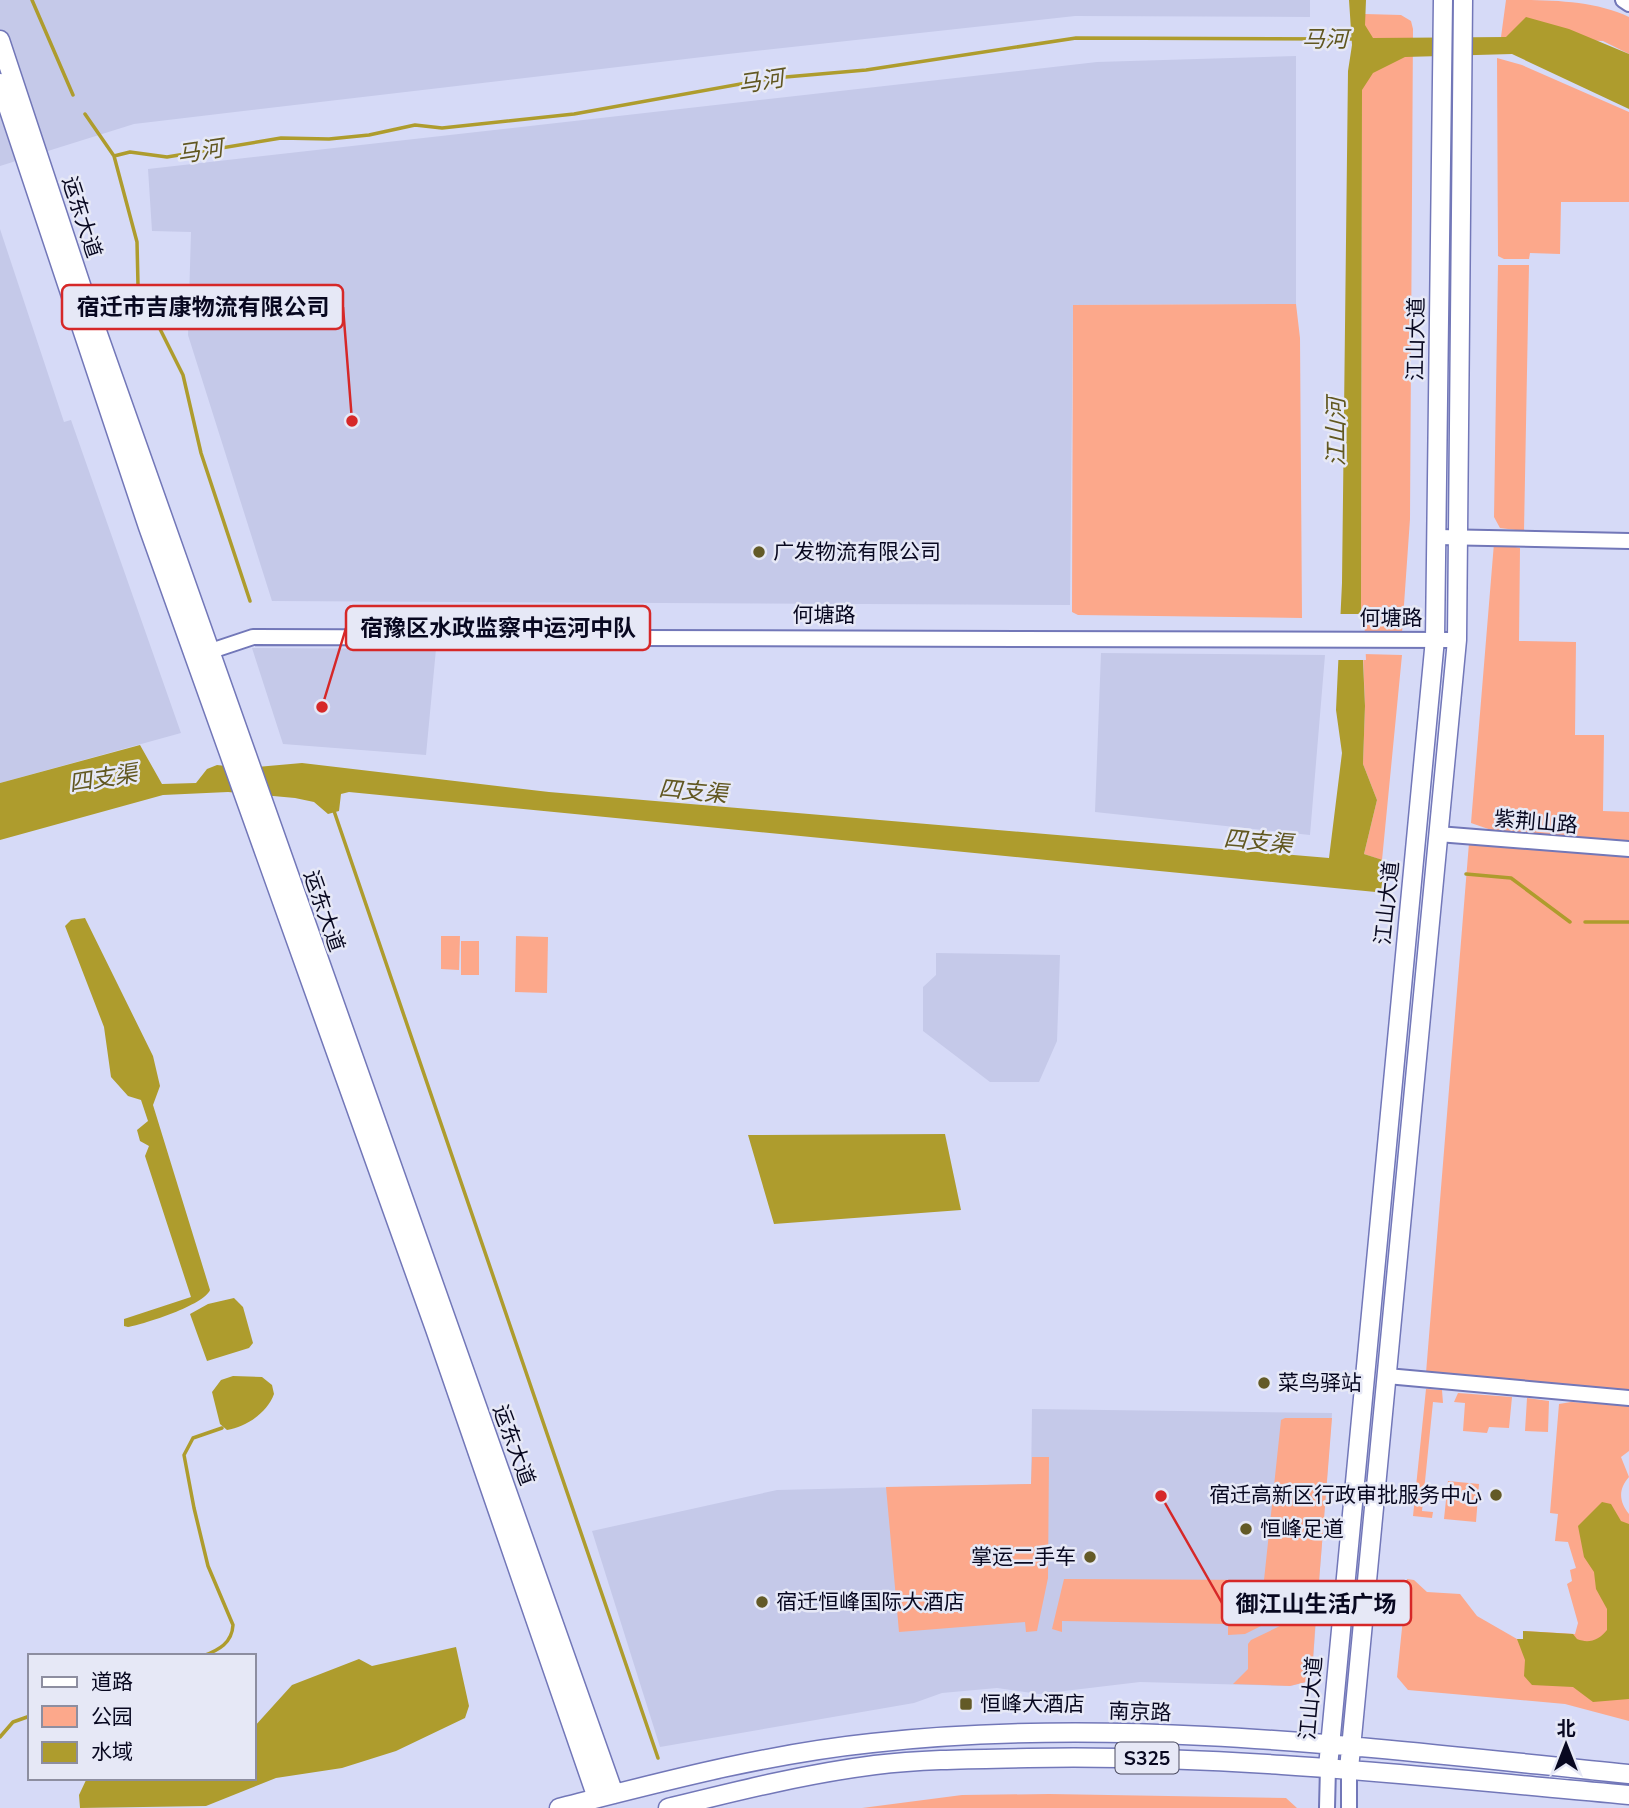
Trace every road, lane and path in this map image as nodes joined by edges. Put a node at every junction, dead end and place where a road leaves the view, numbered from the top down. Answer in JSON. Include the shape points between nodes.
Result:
{"nodes":[{"id":1,"x":1443,"y":0,"type":"edge"},
{"id":2,"x":1463,"y":0,"type":"edge"},
{"id":3,"x":1623,"y":0,"type":"edge"},
{"id":4,"x":1629,"y":4,"type":"edge"},
{"id":5,"x":0,"y":40,"type":"edge"},
{"id":6,"x":0,"y":83,"type":"edge"},
{"id":7,"x":1437,"y":537,"type":"junction"},
{"id":8,"x":1460,"y":537,"type":"junction"},
{"id":9,"x":1629,"y":541,"type":"edge"},
{"id":10,"x":1435,"y":639,"type":"junction"},
{"id":11,"x":1457,"y":640,"type":"junction"},
{"id":12,"x":202,"y":654,"type":"junction"},
{"id":13,"x":263,"y":827,"type":"junction"},
{"id":14,"x":1438,"y":834,"type":"junction"},
{"id":15,"x":1629,"y":849,"type":"edge"},
{"id":16,"x":1387,"y":1376,"type":"junction"},
{"id":17,"x":1629,"y":1398,"type":"edge"},
{"id":18,"x":1329,"y":1744,"type":"junction"},
{"id":19,"x":1351,"y":1745,"type":"junction"},
{"id":20,"x":1328,"y":1767,"type":"junction"},
{"id":21,"x":1349,"y":1769,"type":"junction"},
{"id":22,"x":1629,"y":1774,"type":"edge"},
{"id":23,"x":1629,"y":1795,"type":"edge"},
{"id":24,"x":605,"y":1796,"type":"junction"},
{"id":25,"x":565,"y":1806,"type":"edge"},
{"id":26,"x":668,"y":1808,"type":"edge"},
{"id":27,"x":1328,"y":1808,"type":"edge"},
{"id":28,"x":1349,"y":1808,"type":"edge"}],
"edges":[{"from":1,"to":7,"type":"main road","name":"江山大道"},
{"from":2,"to":8,"type":"main road"},
{"from":3,"to":4,"type":"street"},
{"from":5,"to":12,"type":"main road","name":"运东大道"},
{"from":6,"to":12,"type":"main road","name":"运东大道","via":[[90,358]]},
{"from":7,"to":8,"type":"street"},
{"from":7,"to":10,"type":"main road","name":"江山大道"},
{"from":8,"to":9,"type":"street"},
{"from":8,"to":11,"type":"main road"},
{"from":10,"to":11,"type":"street","name":"何塘路"},
{"from":10,"to":12,"type":"street","name":"何塘路","via":[[253,637]]},
{"from":10,"to":18,"type":"main road","name":"江山大道"},
{"from":11,"to":14,"type":"main road"},
{"from":12,"to":13,"type":"main road","name":"运东大道","via":[[233,763]]},
{"from":12,"to":13,"type":"main road","name":"运东大道","via":[[251,768]]},
{"from":13,"to":24,"type":"main road","name":"运东大道"},
{"from":14,"to":15,"type":"street","name":"紫荆山路"},
{"from":14,"to":16,"type":"main road"},
{"from":16,"to":17,"type":"street"},
{"from":16,"to":19,"type":"main road"},
{"from":18,"to":19,"type":"main road","name":"南京路","number":"S325"},
{"from":18,"to":20,"type":"main road","name":"江山大道"},
{"from":18,"to":24,"type":"main road","name":"南京路","number":"S325","via":[[1114,1733],[940,1736],[771,1758]]},
{"from":19,"to":21,"type":"main road"},
{"from":19,"to":22,"type":"main road","name":"南京路","number":"S325"},
{"from":20,"to":21,"type":"main road","number":"S325"},
{"from":20,"to":26,"type":"main road","number":"S325","via":[[1113,1756],[938,1760],[776,1782]]},
{"from":20,"to":27,"type":"street","name":"江山大道"},
{"from":21,"to":23,"type":"main road","number":"S325"},
{"from":21,"to":28,"type":"street"},
{"from":24,"to":25,"type":"main road","name":"南京路","number":"S325"}]}
